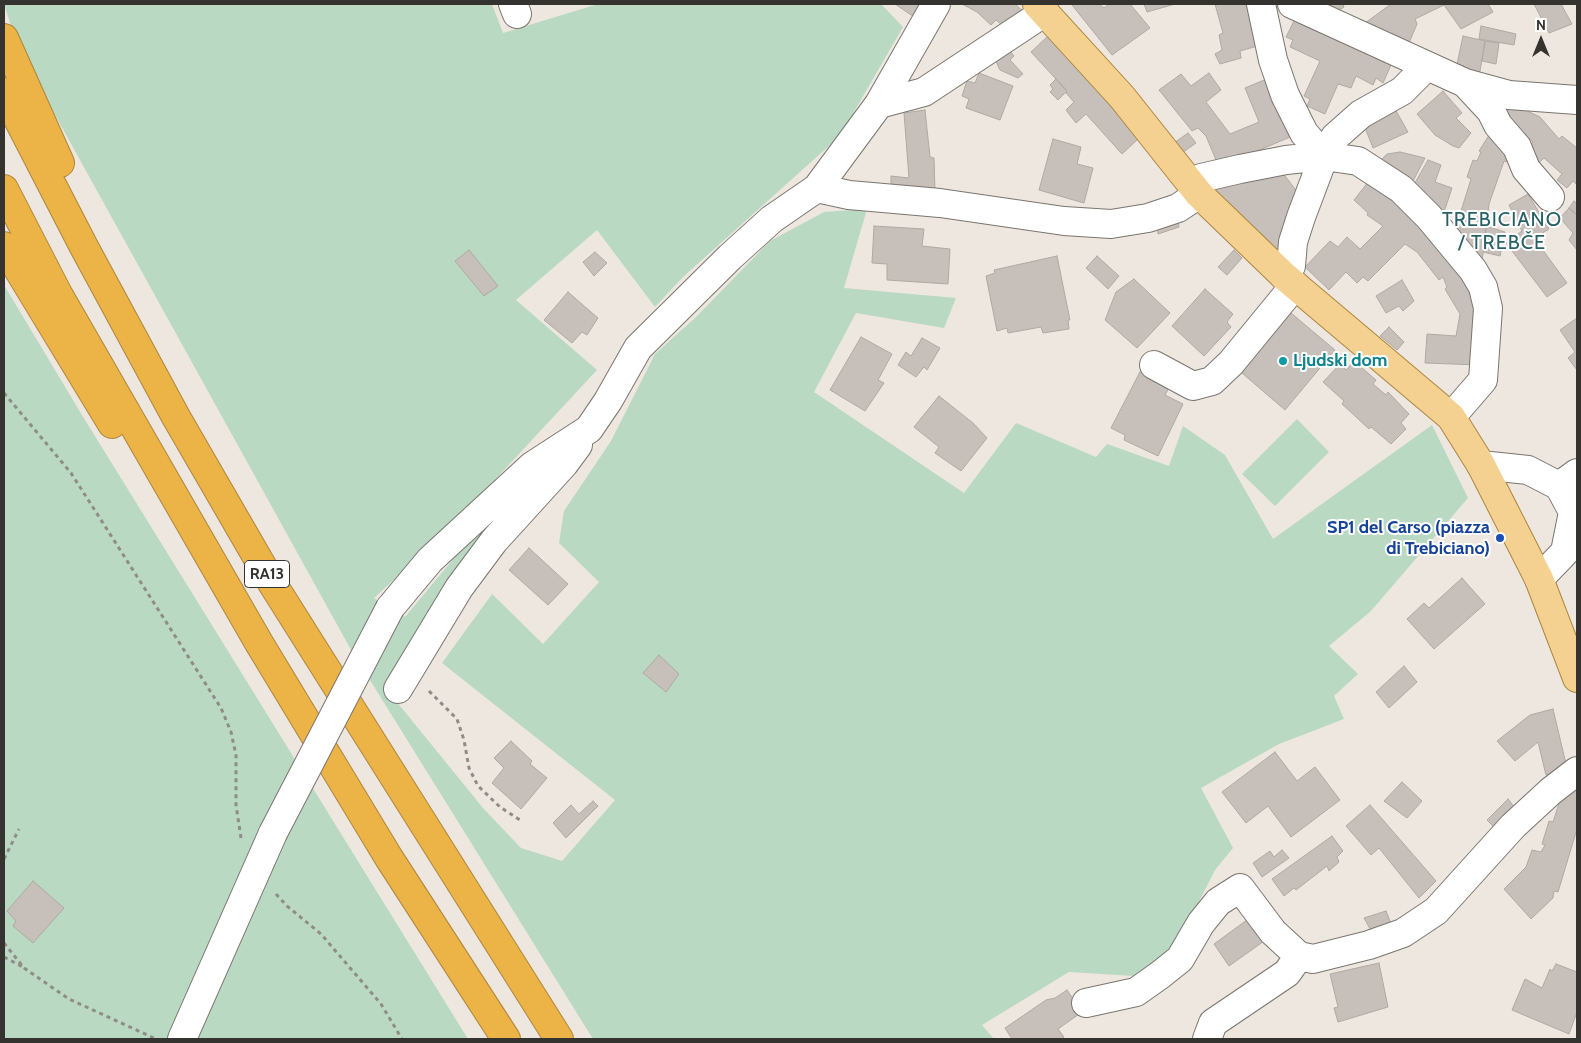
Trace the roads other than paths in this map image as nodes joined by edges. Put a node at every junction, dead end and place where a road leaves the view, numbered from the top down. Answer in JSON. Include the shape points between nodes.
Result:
{"nodes":[{"id":1,"x":936,"y":4,"type":"edge"},
{"id":2,"x":1261,"y":4,"type":"edge"},
{"id":3,"x":1292,"y":4,"type":"edge"},
{"id":4,"x":1041,"y":8,"type":"edge"},
{"id":5,"x":4,"y":38,"type":"edge"},
{"id":6,"x":1427,"y":66,"type":"junction"},
{"id":7,"x":1465,"y":83,"type":"junction"},
{"id":8,"x":4,"y":92,"type":"edge"},
{"id":9,"x":1577,"y":100,"type":"edge"},
{"id":10,"x":880,"y":104,"type":"junction"},
{"id":11,"x":1324,"y":156,"type":"junction"},
{"id":12,"x":817,"y":188,"type":"junction"},
{"id":13,"x":4,"y":189,"type":"edge"},
{"id":14,"x":1195,"y":189,"type":"junction"},
{"id":15,"x":1550,"y":197,"type":"dead end"},
{"id":16,"x":4,"y":246,"type":"edge"},
{"id":17,"x":1289,"y":280,"type":"junction"},
{"id":18,"x":1154,"y":365,"type":"dead end"},
{"id":19,"x":1450,"y":417,"type":"junction"},
{"id":20,"x":589,"y":429,"type":"junction"},
{"id":21,"x":1481,"y":465,"type":"junction"},
{"id":22,"x":1568,"y":479,"type":"edge"},
{"id":23,"x":1571,"y":554,"type":"edge"},
{"id":24,"x":1539,"y":579,"type":"junction"},
{"id":25,"x":259,"y":643,"type":"junction"},
{"id":26,"x":1577,"y":678,"type":"edge"},
{"id":27,"x":403,"y":680,"type":"road end"},
{"id":28,"x":375,"y":744,"type":"junction"},
{"id":29,"x":1577,"y":771,"type":"edge"},
{"id":30,"x":1298,"y":956,"type":"junction"},
{"id":31,"x":1086,"y":1003,"type":"dead end"},
{"id":32,"x":182,"y":1039,"type":"edge"},
{"id":33,"x":506,"y":1039,"type":"edge"},
{"id":34,"x":559,"y":1039,"type":"edge"},
{"id":35,"x":1207,"y":1039,"type":"edge"}],
"edges":[{"from":1,"to":10,"type":"street"},
{"from":2,"to":11,"type":"street","via":[[1285,95],[1304,133]]},
{"from":3,"to":6,"type":"street"},
{"from":4,"to":10,"type":"street","via":[[924,92]]},
{"from":4,"to":14,"type":"main road","via":[[1122,97]]},
{"from":5,"to":28,"type":"highway","via":[[59,161],[130,300]]},
{"from":6,"to":7,"type":"street"},
{"from":6,"to":11,"type":"street","via":[[1402,91],[1361,114],[1335,137]]},
{"from":7,"to":9,"type":"street","via":[[1508,95]]},
{"from":7,"to":15,"type":"street","via":[[1491,111],[1498,125],[1517,147],[1526,169]]},
{"from":8,"to":28,"type":"highway","number":"RA13","via":[[176,417],[272,582]]},
{"from":10,"to":12,"type":"street"},
{"from":11,"to":14,"type":"street","via":[[1286,160],[1201,178]]},
{"from":11,"to":17,"type":"street","via":[[1293,242]]},
{"from":11,"to":19,"type":"street","via":[[1358,161],[1401,190],[1474,270],[1483,287],[1488,308],[1483,380]]},
{"from":12,"to":14,"type":"street","via":[[849,196],[1111,224],[1148,218],[1178,208]]},
{"from":12,"to":20,"type":"street","via":[[758,231],[638,348]]},
{"from":13,"to":25,"type":"highway","number":"RA13","via":[[58,294]]},
{"from":14,"to":17,"type":"main road"},
{"from":16,"to":25,"type":"highway","via":[[124,443]]},
{"from":17,"to":18,"type":"street","via":[[1232,363],[1212,381],[1193,386]]},
{"from":17,"to":19,"type":"main road"},
{"from":19,"to":21,"type":"main road"},
{"from":20,"to":27,"type":"street","via":[[564,464],[488,549],[459,588]]},
{"from":20,"to":32,"type":"street","bridge":true,"via":[[532,466],[430,560],[390,608],[273,833]]},
{"from":21,"to":22,"type":"street","via":[[1528,470]]},
{"from":21,"to":24,"type":"main road"},
{"from":22,"to":23,"type":"street","via":[[1573,512]]},
{"from":23,"to":24,"type":"street"},
{"from":24,"to":26,"type":"main road"},
{"from":25,"to":33,"type":"highway","number":"RA13","via":[[389,858]]},
{"from":28,"to":34,"type":"highway","number":"RA13"},
{"from":29,"to":30,"type":"street","via":[[1513,826],[1436,910],[1409,928],[1369,945],[1313,959]]},
{"from":30,"to":31,"type":"street","via":[[1273,932],[1240,888],[1218,902],[1180,959],[1160,975],[1136,992]]},
{"from":30,"to":35,"type":"street","via":[[1287,974],[1213,1024]]}]}
